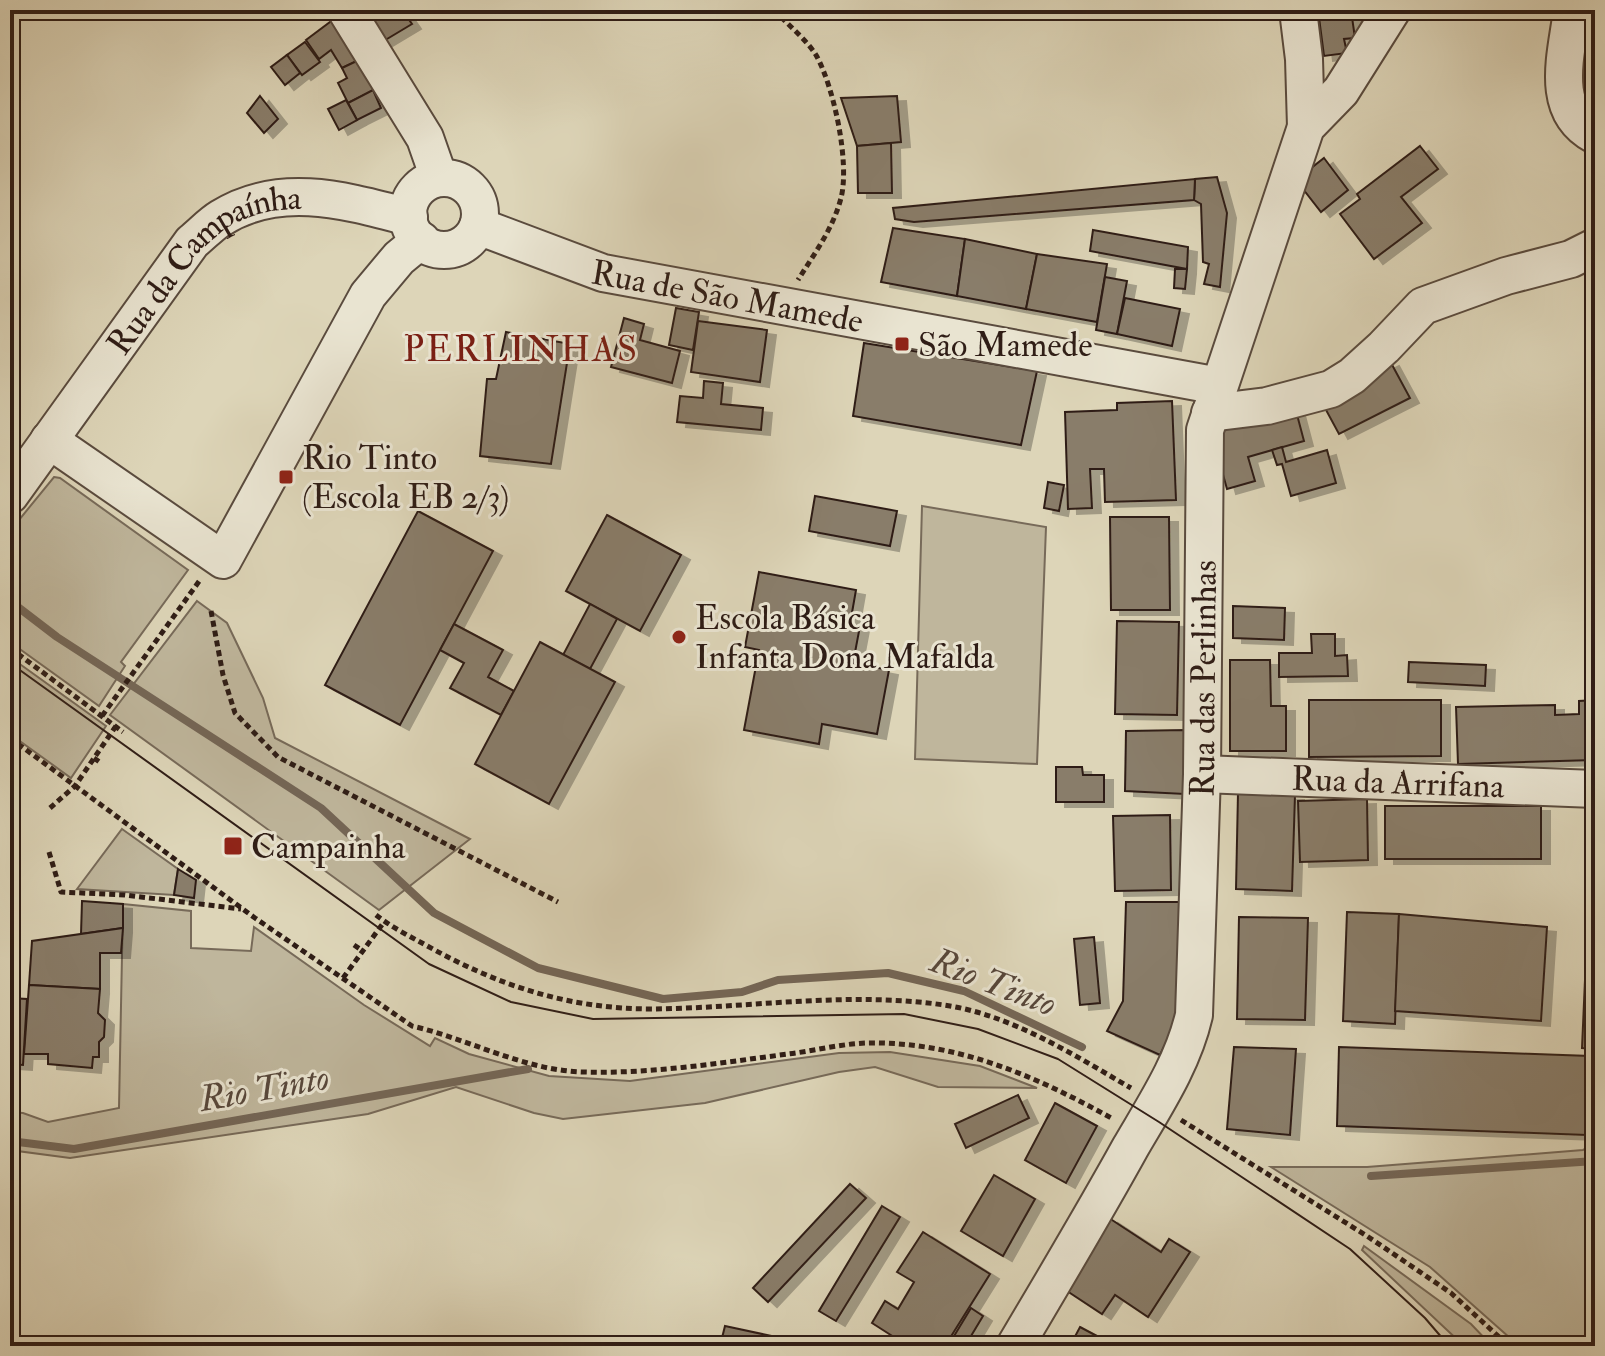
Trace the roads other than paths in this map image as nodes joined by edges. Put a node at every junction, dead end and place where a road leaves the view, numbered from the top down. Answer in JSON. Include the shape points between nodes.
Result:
{"nodes":[{"id":1,"x":346,"y":10,"type":"edge"},
{"id":2,"x":1298,"y":10,"type":"edge"},
{"id":3,"x":1392,"y":10,"type":"edge"},
{"id":4,"x":1572,"y":10,"type":"edge"},
{"id":5,"x":1306,"y":127,"type":"junction"},
{"id":6,"x":1595,"y":135,"type":"edge"},
{"id":7,"x":439,"y":178,"type":"junction"},
{"id":8,"x":478,"y":226,"type":"junction"},
{"id":9,"x":415,"y":228,"type":"junction"},
{"id":10,"x":1595,"y":247,"type":"edge"},
{"id":11,"x":1214,"y":400,"type":"junction"},
{"id":12,"x":49,"y":440,"type":"junction"},
{"id":13,"x":10,"y":495,"type":"edge"},
{"id":14,"x":1202,"y":774,"type":"junction"},
{"id":15,"x":1595,"y":789,"type":"edge"},
{"id":16,"x":1015,"y":1346,"type":"edge"}],
"edges":[{"from":1,"to":7,"type":"street","via":[[425,138]]},
{"from":2,"to":5,"type":"street"},
{"from":3,"to":5,"type":"street","name":"Rua das Perlinhas","via":[[1341,91]]},
{"from":4,"to":6,"type":"street","via":[[1563,95],[1584,130]]},
{"from":5,"to":11,"type":"street","name":"Rua das Perlinhas"},
{"from":7,"to":8,"type":"street","via":[[451,178],[472,191],[481,214]]},
{"from":7,"to":9,"type":"street","via":[[420,187],[409,206]]},
{"from":8,"to":9,"type":"street","via":[[453,249],[430,247]]},
{"from":8,"to":11,"type":"street","name":"Rua de São Mamede","via":[[603,273],[789,307]]},
{"from":9,"to":12,"type":"street","name":"Rua da Campaínha","via":[[342,200],[299,196],[258,201],[222,218],[192,242]]},
{"from":9,"to":12,"type":"street","via":[[399,258],[368,295],[223,560]]},
{"from":10,"to":11,"type":"street","name":"Rua de São Mamede","via":[[1423,306],[1352,376],[1331,389],[1267,406]]},
{"from":11,"to":14,"type":"street","name":"Rua das Perlinhas","via":[[1205,430]]},
{"from":12,"to":13,"type":"street","name":"Rua da Campaínha"},
{"from":14,"to":15,"type":"street","name":"Rua da Arrifana"},
{"from":14,"to":16,"type":"street","name":"Rua das Perlinhas","via":[[1194,1015],[1184,1050]]}]}
